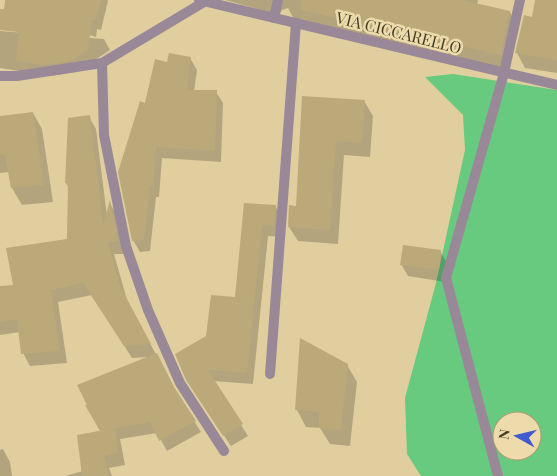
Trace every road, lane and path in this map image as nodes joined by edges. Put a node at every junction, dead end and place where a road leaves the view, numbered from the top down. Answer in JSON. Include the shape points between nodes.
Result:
{"nodes":[{"id":1,"x":278,"y":0,"type":"edge"},
{"id":2,"x":520,"y":0,"type":"edge"},
{"id":3,"x":202,"y":1,"type":"edge"},
{"id":4,"x":274,"y":18,"type":"junction"},
{"id":5,"x":296,"y":23,"type":"junction"},
{"id":6,"x":102,"y":63,"type":"junction"},
{"id":7,"x":504,"y":73,"type":"junction"},
{"id":8,"x":0,"y":76,"type":"edge"},
{"id":9,"x":557,"y":85,"type":"edge"},
{"id":10,"x":270,"y":374,"type":"dead end"},
{"id":11,"x":224,"y":451,"type":"dead end"},
{"id":12,"x":498,"y":476,"type":"edge"}],
"edges":[{"from":1,"to":4,"type":"street"},
{"from":2,"to":7,"type":"street"},
{"from":3,"to":4,"type":"street","name":"VIA CICCARELLO"},
{"from":3,"to":6,"type":"street"},
{"from":4,"to":5,"type":"street","name":"VIA CICCARELLO"},
{"from":5,"to":7,"type":"street","name":"VIA CICCARELLO"},
{"from":5,"to":10,"type":"street"},
{"from":6,"to":8,"type":"street"},
{"from":6,"to":11,"type":"street","via":[[104,135],[126,246],[148,310],[180,382]]},
{"from":7,"to":9,"type":"street","name":"VIA CICCARELLO"},
{"from":7,"to":12,"type":"street","via":[[446,278]]}]}
